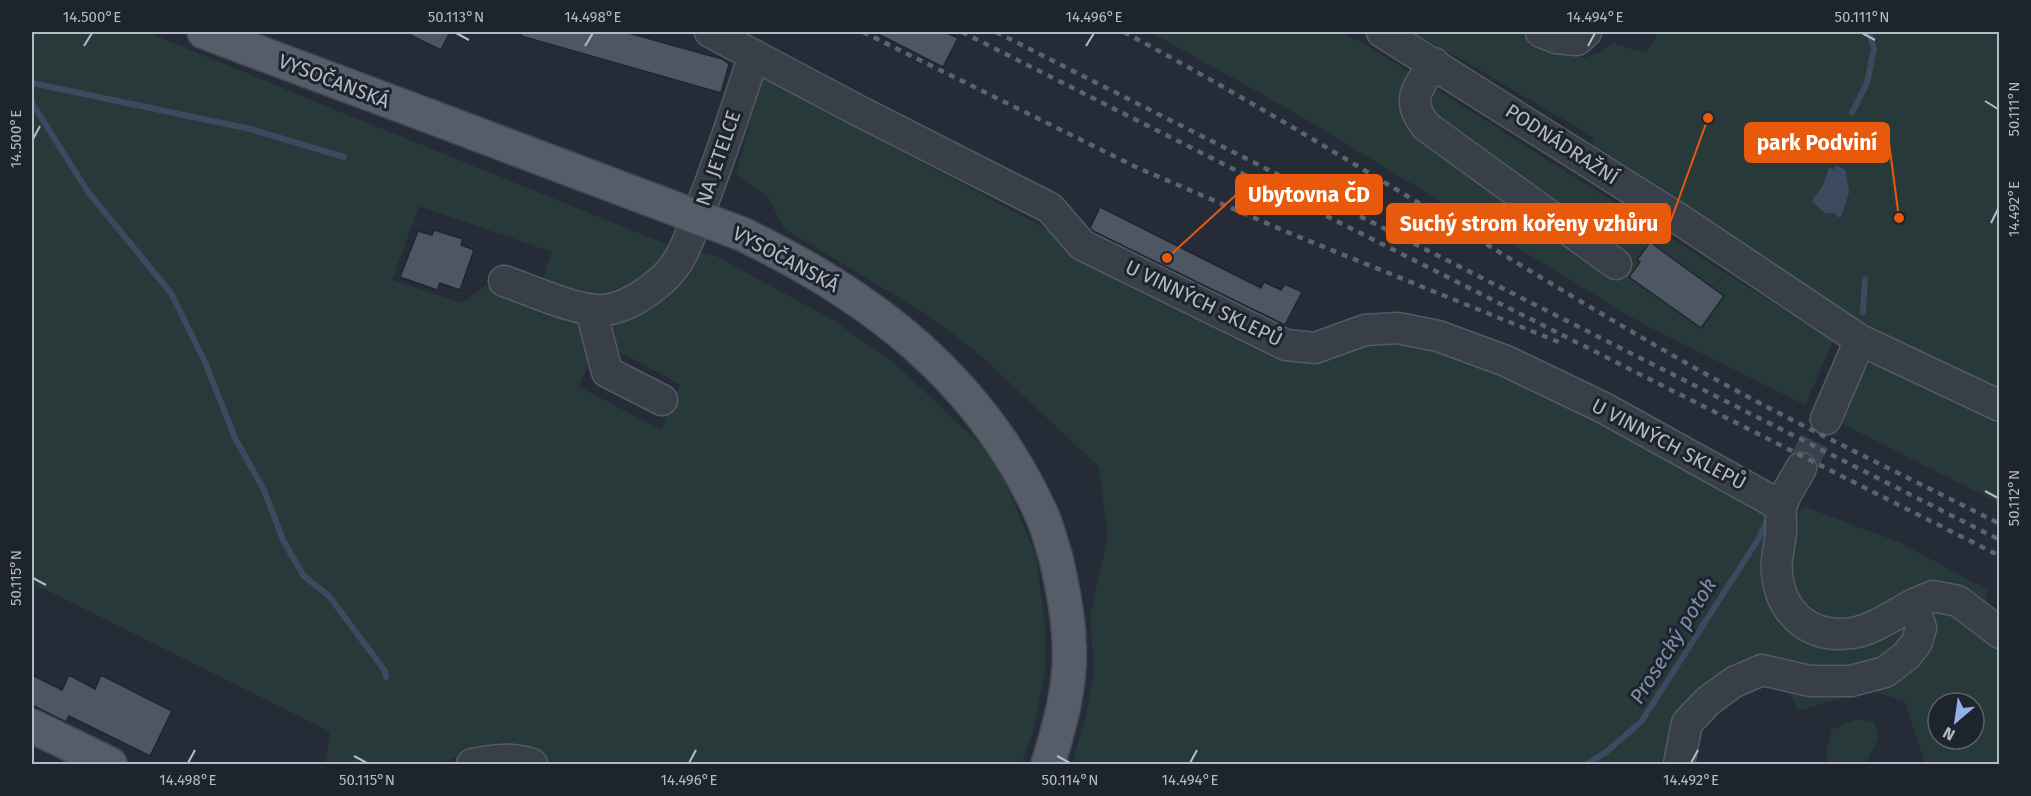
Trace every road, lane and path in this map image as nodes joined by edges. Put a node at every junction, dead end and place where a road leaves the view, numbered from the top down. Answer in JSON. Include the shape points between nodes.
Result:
{"nodes":[{"id":1,"x":204,"y":32,"type":"edge"},
{"id":2,"x":710,"y":32,"type":"edge"},
{"id":3,"x":1382,"y":32,"type":"edge"},
{"id":4,"x":1541,"y":32,"type":"edge"},
{"id":5,"x":1586,"y":32,"type":"edge"},
{"id":6,"x":754,"y":55,"type":"junction"},
{"id":7,"x":1434,"y":63,"type":"junction"},
{"id":8,"x":1616,"y":264,"type":"dead end"},
{"id":9,"x":504,"y":281,"type":"dead end"},
{"id":10,"x":591,"y":310,"type":"junction"},
{"id":11,"x":1860,"y":340,"type":"junction"},
{"id":12,"x":662,"y":400,"type":"dead end"},
{"id":13,"x":2000,"y":406,"type":"edge"},
{"id":14,"x":1826,"y":418,"type":"tunnel mouth"},
{"id":15,"x":1801,"y":468,"type":"tunnel mouth"},
{"id":16,"x":1781,"y":506,"type":"junction"},
{"id":17,"x":1914,"y":604,"type":"junction"},
{"id":18,"x":2000,"y":633,"type":"edge"},
{"id":19,"x":34,"y":732,"type":"edge"},
{"id":20,"x":110,"y":765,"type":"edge"},
{"id":21,"x":472,"y":765,"type":"edge"},
{"id":22,"x":532,"y":765,"type":"edge"},
{"id":23,"x":1048,"y":765,"type":"edge"},
{"id":24,"x":1679,"y":765,"type":"edge"}],
"edges":[{"from":1,"to":23,"type":"main road","name":"VYSOČANSKÁ","bridge":true,"via":[[742,234],[786,255],[856,299],[929,356],[974,403],[1020,471],[1041,513],[1056,558],[1070,644],[1067,687]]},
{"from":2,"to":6,"type":"street","name":"U VINNÝCH SKLEPŮ"},
{"from":3,"to":7,"type":"street","name":"PODNÁDRAŽNÍ"},
{"from":4,"to":5,"type":"street","via":[[1577,40]]},
{"from":6,"to":10,"type":"street","name":"NA JETELCE","via":[[711,183],[679,260],[664,280],[634,300],[606,310]]},
{"from":6,"to":16,"type":"street","name":"U VINNÝCH SKLEPŮ","via":[[1050,208],[1082,244],[1286,345],[1315,348],[1365,330],[1398,328],[1438,336],[1506,361],[1604,408]]},
{"from":7,"to":8,"type":"street","via":[[1414,102],[1427,127]]},
{"from":7,"to":11,"type":"street","name":"PODNÁDRAŽNÍ"},
{"from":9,"to":10,"type":"street"},
{"from":10,"to":12,"type":"street","via":[[607,372]]},
{"from":11,"to":13,"type":"street","name":"PODNÁDRAŽNÍ"},
{"from":11,"to":14,"type":"street"},
{"from":15,"to":16,"type":"street"},
{"from":16,"to":17,"type":"street","via":[[1776,571],[1787,606],[1799,621],[1813,630],[1831,634],[1854,633]]},
{"from":17,"to":18,"type":"street","via":[[1933,596],[1958,601]]},
{"from":17,"to":24,"type":"street","via":[[1921,628],[1917,642],[1885,672],[1851,681],[1810,681],[1762,670],[1734,682],[1687,723]]},
{"from":19,"to":20,"type":"main road"},
{"from":21,"to":22,"type":"street","via":[[519,760]]}]}
